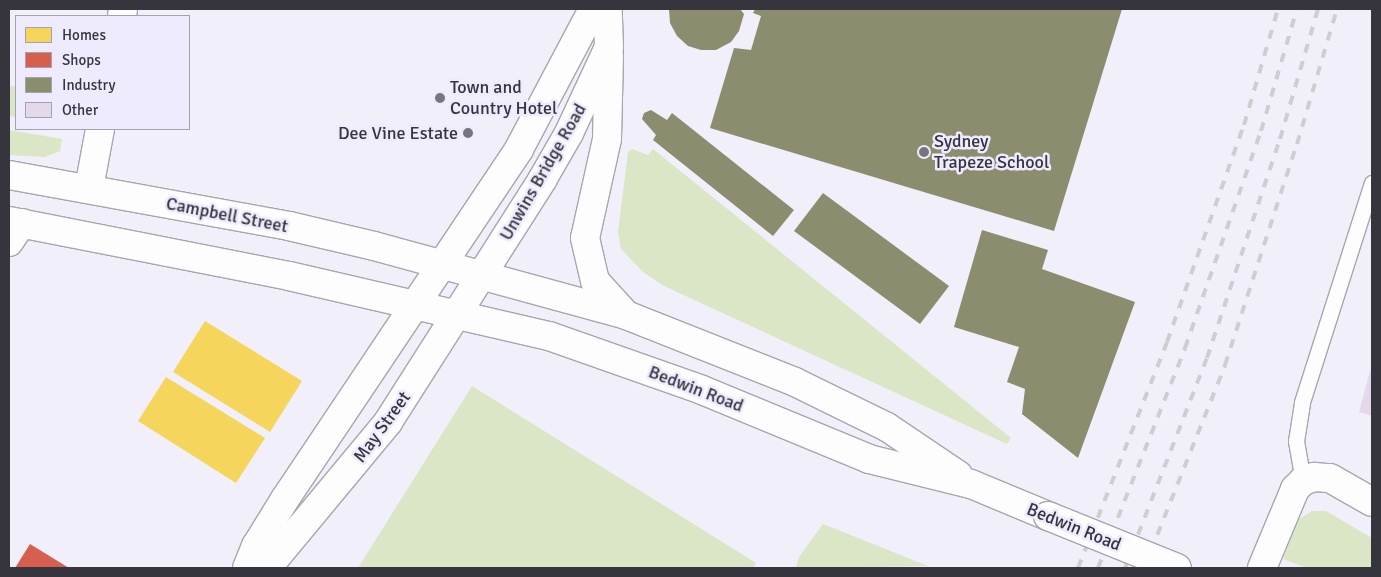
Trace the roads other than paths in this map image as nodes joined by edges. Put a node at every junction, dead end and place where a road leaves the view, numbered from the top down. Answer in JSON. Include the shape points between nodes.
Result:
{"nodes":[{"id":1,"x":593,"y":9,"type":"edge"},
{"id":2,"x":608,"y":9,"type":"edge"},
{"id":3,"x":609,"y":47,"type":"junction"},
{"id":4,"x":100,"y":130,"type":"edge"},
{"id":5,"x":9,"y":175,"type":"edge"},
{"id":6,"x":1372,"y":183,"type":"edge"},
{"id":7,"x":89,"y":188,"type":"junction"},
{"id":8,"x":13,"y":229,"type":"edge"},
{"id":9,"x":444,"y":265,"type":"junction"},
{"id":10,"x":483,"y":275,"type":"junction"},
{"id":11,"x":417,"y":305,"type":"junction"},
{"id":12,"x":458,"y":314,"type":"junction"},
{"id":13,"x":626,"y":315,"type":"junction"},
{"id":14,"x":1303,"y":481,"type":"junction"},
{"id":15,"x":971,"y":484,"type":"junction"},
{"id":16,"x":1372,"y":502,"type":"edge"},
{"id":17,"x":247,"y":568,"type":"edge"},
{"id":18,"x":268,"y":568,"type":"edge"},
{"id":19,"x":1177,"y":568,"type":"edge"},
{"id":20,"x":1262,"y":568,"type":"edge"}],
"edges":[{"from":1,"to":9,"type":"main road","name":"Unwins Bridge Road","via":[[519,150]]},
{"from":2,"to":3,"type":"main road","name":"Unwins Bridge Road"},
{"from":3,"to":10,"type":"main road","name":"Unwins Bridge Road","via":[[569,133]]},
{"from":3,"to":13,"type":"main road","via":[[607,139],[585,238],[595,281]]},
{"from":4,"to":7,"type":"main road"},
{"from":5,"to":7,"type":"main road","name":"Campbell Street"},
{"from":6,"to":14,"type":"lane","via":[[1302,402],[1296,441]]},
{"from":7,"to":9,"type":"main road","name":"Campbell Street","via":[[289,226]]},
{"from":8,"to":11,"type":"main road","via":[[289,276]]},
{"from":9,"to":10,"type":"main road","name":"Bedwin Road"},
{"from":9,"to":11,"type":"main road"},
{"from":10,"to":12,"type":"main road","name":"May Street"},
{"from":10,"to":13,"type":"main road","name":"Bedwin Road"},
{"from":11,"to":12,"type":"main road","name":"Bedwin Road"},
{"from":11,"to":17,"type":"main road","via":[[285,499],[256,546]]},
{"from":12,"to":15,"type":"main road","name":"Bedwin Road","via":[[549,336],[684,383],[869,459]]},
{"from":12,"to":18,"type":"main road","name":"May Street","via":[[388,422]]},
{"from":13,"to":15,"type":"main road","name":"Bedwin Road","via":[[795,382],[887,427]]},
{"from":14,"to":16,"type":"main road","via":[[1314,477],[1330,478]]},
{"from":14,"to":20,"type":"main road","via":[[1295,489]]},
{"from":15,"to":19,"type":"main road","name":"Bedwin Road","bridge":true}]}
